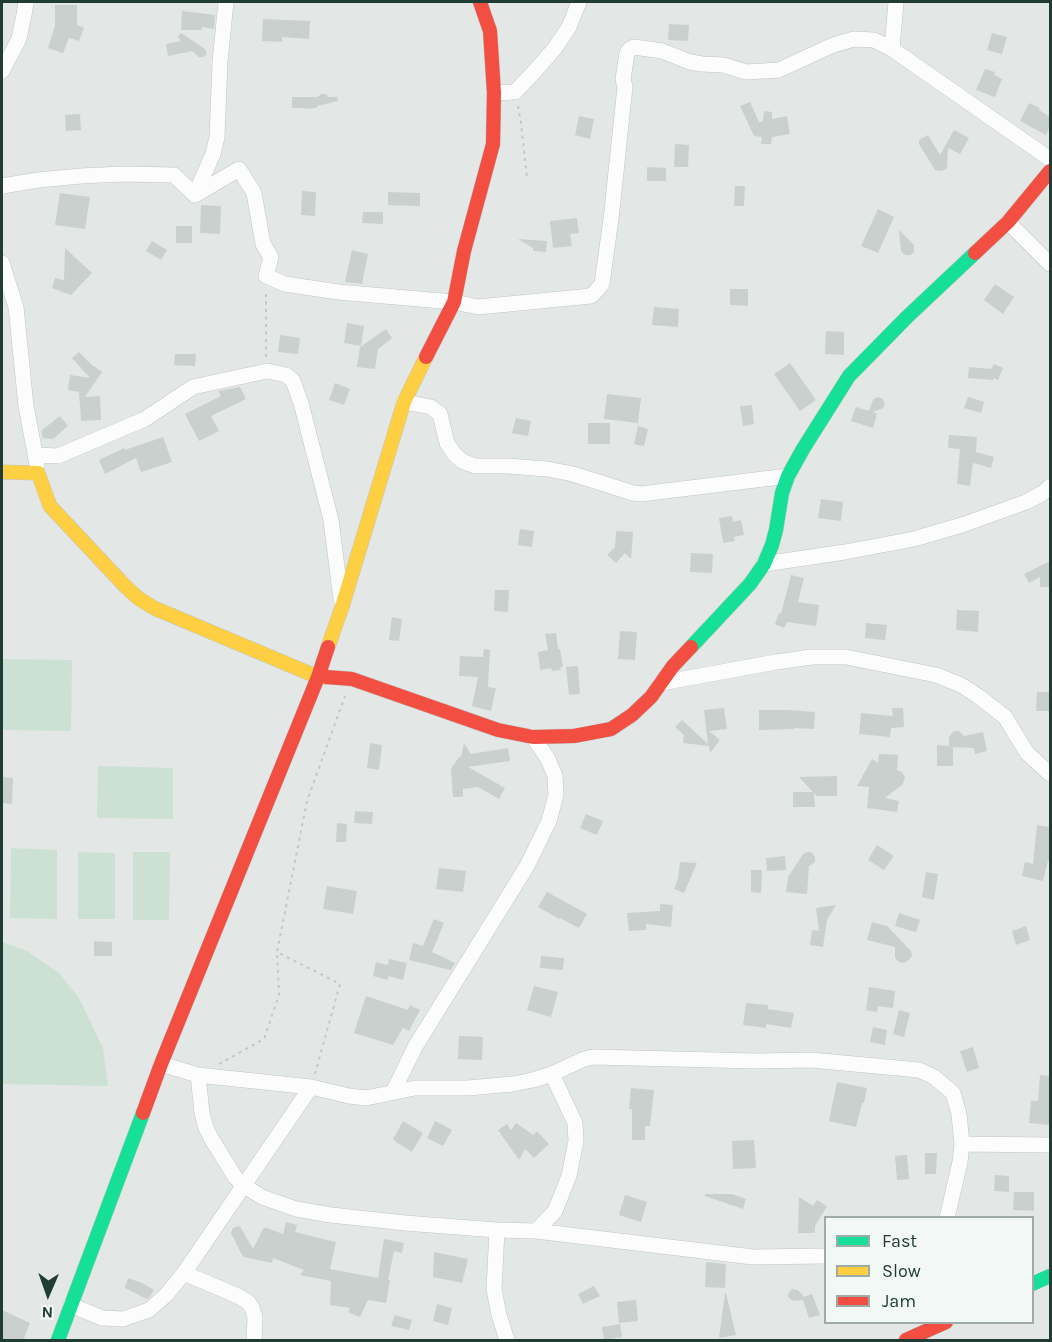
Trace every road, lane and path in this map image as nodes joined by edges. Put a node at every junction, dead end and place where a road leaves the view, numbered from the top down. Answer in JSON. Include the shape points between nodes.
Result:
{"nodes":[{"id":1,"x":26,"y":2,"type":"edge"},
{"id":2,"x":226,"y":2,"type":"edge"},
{"id":3,"x":480,"y":2,"type":"edge"},
{"id":4,"x":579,"y":2,"type":"edge"},
{"id":5,"x":896,"y":2,"type":"edge"},
{"id":6,"x":892,"y":49,"type":"junction"},
{"id":7,"x":2,"y":71,"type":"edge"},
{"id":8,"x":515,"y":92,"type":"junction"},
{"id":9,"x":494,"y":93,"type":"junction"},
{"id":10,"x":1050,"y":159,"type":"edge"},
{"id":11,"x":1050,"y":171,"type":"edge"},
{"id":12,"x":527,"y":178,"type":"dead end"},
{"id":13,"x":2,"y":186,"type":"edge"},
{"id":14,"x":195,"y":195,"type":"junction"},
{"id":15,"x":1008,"y":222,"type":"junction"},
{"id":16,"x":2,"y":263,"type":"edge"},
{"id":17,"x":1050,"y":264,"type":"edge"},
{"id":18,"x":266,"y":276,"type":"junction"},
{"id":19,"x":454,"y":302,"type":"junction"},
{"id":20,"x":267,"y":371,"type":"junction"},
{"id":21,"x":404,"y":402,"type":"junction"},
{"id":22,"x":35,"y":455,"type":"junction"},
{"id":23,"x":2,"y":471,"type":"edge"},
{"id":24,"x":38,"y":473,"type":"junction"},
{"id":25,"x":788,"y":476,"type":"junction"},
{"id":26,"x":1050,"y":486,"type":"edge"},
{"id":27,"x":764,"y":564,"type":"junction"},
{"id":28,"x":342,"y":607,"type":"junction"},
{"id":29,"x":318,"y":677,"type":"junction"},
{"id":30,"x":352,"y":679,"type":"junction"},
{"id":31,"x":661,"y":682,"type":"junction"},
{"id":32,"x":533,"y":737,"type":"junction"},
{"id":33,"x":1050,"y":774,"type":"edge"},
{"id":34,"x":277,"y":952,"type":"junction"},
{"id":35,"x":161,"y":1065,"type":"junction"},
{"id":36,"x":552,"y":1074,"type":"junction"},
{"id":37,"x":198,"y":1075,"type":"junction"},
{"id":38,"x":311,"y":1087,"type":"junction"},
{"id":39,"x":393,"y":1092,"type":"junction"},
{"id":40,"x":962,"y":1144,"type":"junction"},
{"id":41,"x":1050,"y":1145,"type":"edge"},
{"id":42,"x":243,"y":1185,"type":"junction"},
{"id":43,"x":946,"y":1216,"type":"edge"},
{"id":44,"x":496,"y":1230,"type":"junction"},
{"id":45,"x":536,"y":1230,"type":"junction"},
{"id":46,"x":824,"y":1256,"type":"edge"},
{"id":47,"x":184,"y":1274,"type":"junction"},
{"id":48,"x":1050,"y":1276,"type":"edge"},
{"id":49,"x":1034,"y":1283,"type":"edge"},
{"id":50,"x":71,"y":1305,"type":"junction"},
{"id":51,"x":944,"y":1324,"type":"edge"},
{"id":52,"x":58,"y":1341,"type":"edge"},
{"id":53,"x":254,"y":1341,"type":"edge"},
{"id":54,"x":507,"y":1341,"type":"edge"},
{"id":55,"x":906,"y":1341,"type":"edge"}],
"edges":[{"from":1,"to":7,"type":"street","via":[[19,39]]},
{"from":2,"to":14,"type":"street","via":[[217,136]]},
{"from":3,"to":9,"type":"street","via":[[490,31]]},
{"from":4,"to":8,"type":"street","via":[[560,41]]},
{"from":5,"to":6,"type":"street"},
{"from":6,"to":10,"type":"street"},
{"from":6,"to":19,"type":"street","via":[[874,40],[854,39],[779,70],[746,72],[690,62],[643,47],[630,49],[623,79],[602,284],[591,296],[478,307]]},
{"from":8,"to":9,"type":"street"},
{"from":8,"to":12,"type":"path"},
{"from":9,"to":19,"type":"street","via":[[493,144]]},
{"from":11,"to":15,"type":"street"},
{"from":13,"to":14,"type":"street","via":[[81,176],[174,175]]},
{"from":14,"to":18,"type":"street","via":[[239,169],[254,193],[262,244],[271,257]]},
{"from":15,"to":17,"type":"street"},
{"from":15,"to":25,"type":"street","via":[[849,376]]},
{"from":16,"to":22,"type":"street","via":[[16,307]]},
{"from":18,"to":19,"type":"street","via":[[285,284],[338,292]]},
{"from":18,"to":20,"type":"path"},
{"from":19,"to":21,"type":"street"},
{"from":20,"to":22,"type":"street","via":[[193,387],[145,419],[58,456]]},
{"from":20,"to":28,"type":"street","via":[[286,375],[293,381],[301,403],[331,520]]},
{"from":21,"to":25,"type":"street","via":[[431,406],[440,414],[447,443],[455,455],[476,466],[564,472],[641,495]]},
{"from":21,"to":28,"type":"street"},
{"from":22,"to":24,"type":"street"},
{"from":23,"to":24,"type":"street"},
{"from":24,"to":29,"type":"street","via":[[50,506],[138,598]]},
{"from":25,"to":27,"type":"street"},
{"from":26,"to":27,"type":"street","via":[[1026,502],[914,539]]},
{"from":27,"to":31,"type":"street"},
{"from":28,"to":29,"type":"street"},
{"from":29,"to":30,"type":"street"},
{"from":29,"to":35,"type":"street"},
{"from":30,"to":32,"type":"street","via":[[498,730]]},
{"from":30,"to":34,"type":"path","via":[[307,801]]},
{"from":31,"to":32,"type":"street","via":[[632,716],[611,729],[574,736]]},
{"from":31,"to":33,"type":"street","via":[[812,657],[846,657],[936,675],[961,685],[1005,717],[1027,753]]},
{"from":32,"to":39,"type":"street","via":[[555,776],[556,795],[549,821],[527,866],[415,1047]]},
{"from":34,"to":37,"type":"path","via":[[279,995],[264,1039]]},
{"from":34,"to":38,"type":"path","via":[[340,984]]},
{"from":35,"to":37,"type":"street"},
{"from":35,"to":50,"type":"street"},
{"from":36,"to":39,"type":"street","via":[[513,1084]]},
{"from":36,"to":40,"type":"street","via":[[584,1059],[599,1057],[811,1060],[919,1070],[953,1093]]},
{"from":36,"to":45,"type":"street","via":[[575,1123],[576,1141],[569,1176],[555,1211]]},
{"from":37,"to":38,"type":"street"},
{"from":37,"to":42,"type":"street","via":[[206,1128]]},
{"from":38,"to":39,"type":"street","via":[[366,1098]]},
{"from":38,"to":42,"type":"street"},
{"from":40,"to":41,"type":"street"},
{"from":40,"to":43,"type":"street"},
{"from":42,"to":44,"type":"street","via":[[262,1197],[296,1209]]},
{"from":42,"to":47,"type":"street"},
{"from":44,"to":45,"type":"street"},
{"from":44,"to":54,"type":"street","via":[[494,1289]]},
{"from":45,"to":46,"type":"street","via":[[753,1257]]},
{"from":47,"to":50,"type":"street","via":[[149,1310],[123,1319],[102,1318]]},
{"from":47,"to":53,"type":"street","via":[[248,1302],[255,1317]]},
{"from":48,"to":49,"type":"street"},
{"from":50,"to":52,"type":"street"},
{"from":51,"to":55,"type":"street"}]}
